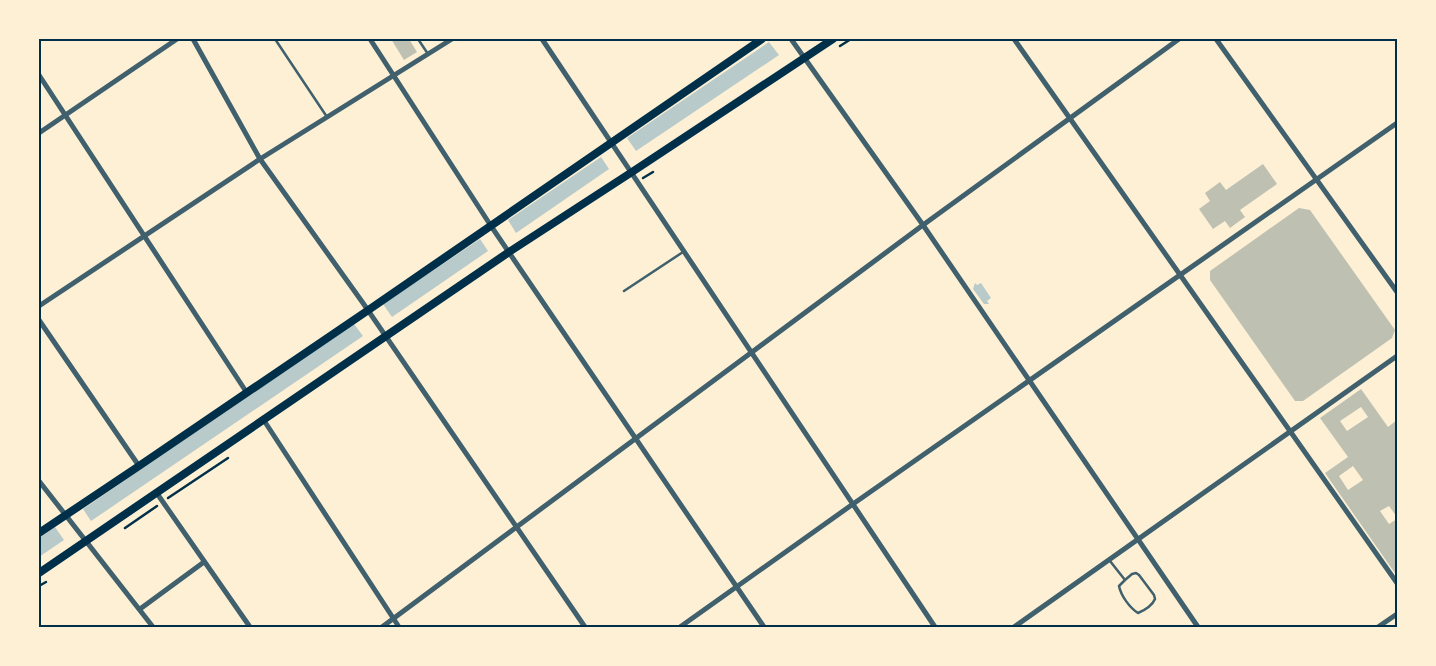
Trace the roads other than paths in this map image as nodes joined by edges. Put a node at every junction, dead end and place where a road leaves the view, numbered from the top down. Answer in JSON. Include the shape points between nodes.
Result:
{"nodes":[{"id":1,"x":177,"y":39,"type":"edge"},
{"id":2,"x":193,"y":39,"type":"edge"},
{"id":3,"x":275,"y":39,"type":"edge"},
{"id":4,"x":370,"y":39,"type":"edge"},
{"id":5,"x":418,"y":39,"type":"edge"},
{"id":6,"x":452,"y":39,"type":"edge"},
{"id":7,"x":542,"y":39,"type":"edge"},
{"id":8,"x":762,"y":39,"type":"edge"},
{"id":9,"x":791,"y":39,"type":"edge"},
{"id":10,"x":833,"y":39,"type":"edge"},
{"id":11,"x":1014,"y":39,"type":"edge"},
{"id":12,"x":1179,"y":39,"type":"edge"},
{"id":13,"x":1216,"y":39,"type":"edge"},
{"id":14,"x":428,"y":54,"type":"junction"},
{"id":15,"x":804,"y":58,"type":"junction"},
{"id":16,"x":39,"y":75,"type":"edge"},
{"id":17,"x":394,"y":75,"type":"junction"},
{"id":18,"x":65,"y":115,"type":"junction"},
{"id":19,"x":327,"y":117,"type":"junction"},
{"id":20,"x":1069,"y":118,"type":"junction"},
{"id":21,"x":1397,"y":123,"type":"edge"},
{"id":22,"x":39,"y":133,"type":"edge"},
{"id":23,"x":612,"y":143,"type":"junction"},
{"id":24,"x":260,"y":159,"type":"junction"},
{"id":25,"x":632,"y":172,"type":"junction"},
{"id":26,"x":1317,"y":180,"type":"junction"},
{"id":27,"x":923,"y":225,"type":"junction"},
{"id":28,"x":491,"y":226,"type":"junction"},
{"id":29,"x":144,"y":236,"type":"junction"},
{"id":30,"x":685,"y":251,"type":"junction"},
{"id":31,"x":509,"y":252,"type":"junction"},
{"id":32,"x":1180,"y":275,"type":"junction"},
{"id":33,"x":624,"y":291,"type":"dead end"},
{"id":34,"x":1397,"y":292,"type":"edge"},
{"id":35,"x":39,"y":306,"type":"edge"},
{"id":36,"x":367,"y":311,"type":"junction"},
{"id":37,"x":39,"y":320,"type":"edge"},
{"id":38,"x":385,"y":336,"type":"junction"},
{"id":39,"x":752,"y":352,"type":"junction"},
{"id":40,"x":1397,"y":356,"type":"edge"},
{"id":41,"x":1030,"y":380,"type":"junction"},
{"id":42,"x":247,"y":393,"type":"junction"},
{"id":43,"x":264,"y":419,"type":"junction"},
{"id":44,"x":1290,"y":431,"type":"junction"},
{"id":45,"x":635,"y":439,"type":"junction"},
{"id":46,"x":139,"y":466,"type":"junction"},
{"id":47,"x":39,"y":481,"type":"edge"},
{"id":48,"x":156,"y":492,"type":"junction"},
{"id":49,"x":853,"y":504,"type":"junction"},
{"id":50,"x":65,"y":514,"type":"junction"},
{"id":51,"x":516,"y":527,"type":"junction"},
{"id":52,"x":39,"y":533,"type":"edge"},
{"id":53,"x":1138,"y":539,"type":"junction"},
{"id":54,"x":86,"y":541,"type":"junction"},
{"id":55,"x":1109,"y":560,"type":"junction"},
{"id":56,"x":204,"y":562,"type":"junction"},
{"id":57,"x":39,"y":573,"type":"edge"},
{"id":58,"x":1125,"y":580,"type":"junction"},
{"id":59,"x":1397,"y":583,"type":"edge"},
{"id":60,"x":737,"y":587,"type":"junction"},
{"id":61,"x":140,"y":609,"type":"junction"},
{"id":62,"x":1397,"y":614,"type":"edge"},
{"id":63,"x":393,"y":618,"type":"junction"},
{"id":64,"x":153,"y":627,"type":"edge"},
{"id":65,"x":250,"y":627,"type":"edge"},
{"id":66,"x":382,"y":627,"type":"edge"},
{"id":67,"x":399,"y":627,"type":"edge"},
{"id":68,"x":585,"y":627,"type":"edge"},
{"id":69,"x":680,"y":627,"type":"edge"},
{"id":70,"x":764,"y":627,"type":"edge"},
{"id":71,"x":935,"y":627,"type":"edge"},
{"id":72,"x":1014,"y":627,"type":"edge"},
{"id":73,"x":1198,"y":627,"type":"edge"},
{"id":74,"x":1378,"y":627,"type":"edge"}],
"edges":[{"from":1,"to":18,"type":"street"},
{"from":2,"to":24,"type":"street"},
{"from":3,"to":19,"type":"lane"},
{"from":4,"to":17,"type":"street"},
{"from":5,"to":14,"type":"lane"},
{"from":6,"to":14,"type":"street"},
{"from":7,"to":23,"type":"street"},
{"from":8,"to":23,"type":"main road"},
{"from":9,"to":15,"type":"street"},
{"from":10,"to":15,"type":"main road"},
{"from":11,"to":20,"type":"street"},
{"from":12,"to":20,"type":"street"},
{"from":13,"to":26,"type":"street"},
{"from":14,"to":17,"type":"street"},
{"from":15,"to":25,"type":"main road"},
{"from":15,"to":27,"type":"street"},
{"from":16,"to":18,"type":"street"},
{"from":17,"to":19,"type":"street"},
{"from":17,"to":28,"type":"street"},
{"from":18,"to":22,"type":"street"},
{"from":18,"to":29,"type":"street"},
{"from":19,"to":24,"type":"street"},
{"from":20,"to":27,"type":"street"},
{"from":20,"to":32,"type":"street"},
{"from":21,"to":26,"type":"street"},
{"from":23,"to":25,"type":"street"},
{"from":23,"to":28,"type":"main road"},
{"from":24,"to":29,"type":"street"},
{"from":24,"to":36,"type":"street"},
{"from":25,"to":30,"type":"street"},
{"from":25,"to":31,"type":"main road"},
{"from":26,"to":32,"type":"street"},
{"from":26,"to":34,"type":"street"},
{"from":27,"to":39,"type":"street"},
{"from":27,"to":41,"type":"street"},
{"from":28,"to":31,"type":"street"},
{"from":28,"to":36,"type":"main road"},
{"from":29,"to":35,"type":"street"},
{"from":29,"to":42,"type":"street"},
{"from":30,"to":33,"type":"lane"},
{"from":30,"to":39,"type":"street"},
{"from":31,"to":38,"type":"main road"},
{"from":31,"to":45,"type":"street"},
{"from":32,"to":41,"type":"street"},
{"from":32,"to":44,"type":"street"},
{"from":36,"to":38,"type":"street"},
{"from":36,"to":42,"type":"main road"},
{"from":37,"to":46,"type":"street"},
{"from":38,"to":43,"type":"main road"},
{"from":38,"to":51,"type":"street"},
{"from":39,"to":45,"type":"street"},
{"from":39,"to":49,"type":"street"},
{"from":40,"to":44,"type":"street"},
{"from":41,"to":49,"type":"street"},
{"from":41,"to":53,"type":"street"},
{"from":42,"to":46,"type":"main road"},
{"from":43,"to":48,"type":"main road"},
{"from":43,"to":63,"type":"street"},
{"from":44,"to":53,"type":"street"},
{"from":44,"to":59,"type":"street"},
{"from":45,"to":51,"type":"street"},
{"from":45,"to":60,"type":"street"},
{"from":46,"to":50,"type":"main road"},
{"from":47,"to":50,"type":"street"},
{"from":48,"to":54,"type":"main road"},
{"from":48,"to":56,"type":"street"},
{"from":49,"to":60,"type":"street"},
{"from":49,"to":71,"type":"street"},
{"from":50,"to":52,"type":"main road"},
{"from":50,"to":54,"type":"street"},
{"from":51,"to":63,"type":"street"},
{"from":51,"to":68,"type":"street"},
{"from":53,"to":55,"type":"street"},
{"from":53,"to":73,"type":"street"},
{"from":54,"to":57,"type":"main road"},
{"from":54,"to":61,"type":"street"},
{"from":55,"to":58,"type":"lane"},
{"from":55,"to":72,"type":"street"},
{"from":56,"to":61,"type":"street"},
{"from":56,"to":65,"type":"street"},
{"from":58,"to":58,"type":"lane","via":[[1118,586],[1134,610],[1138,613],[1144,611],[1154,603],[1154,595],[1139,575],[1132,574]]},
{"from":60,"to":69,"type":"street"},
{"from":60,"to":70,"type":"street"},
{"from":61,"to":64,"type":"street"},
{"from":62,"to":74,"type":"street"},
{"from":63,"to":66,"type":"street"},
{"from":63,"to":67,"type":"street"}]}
